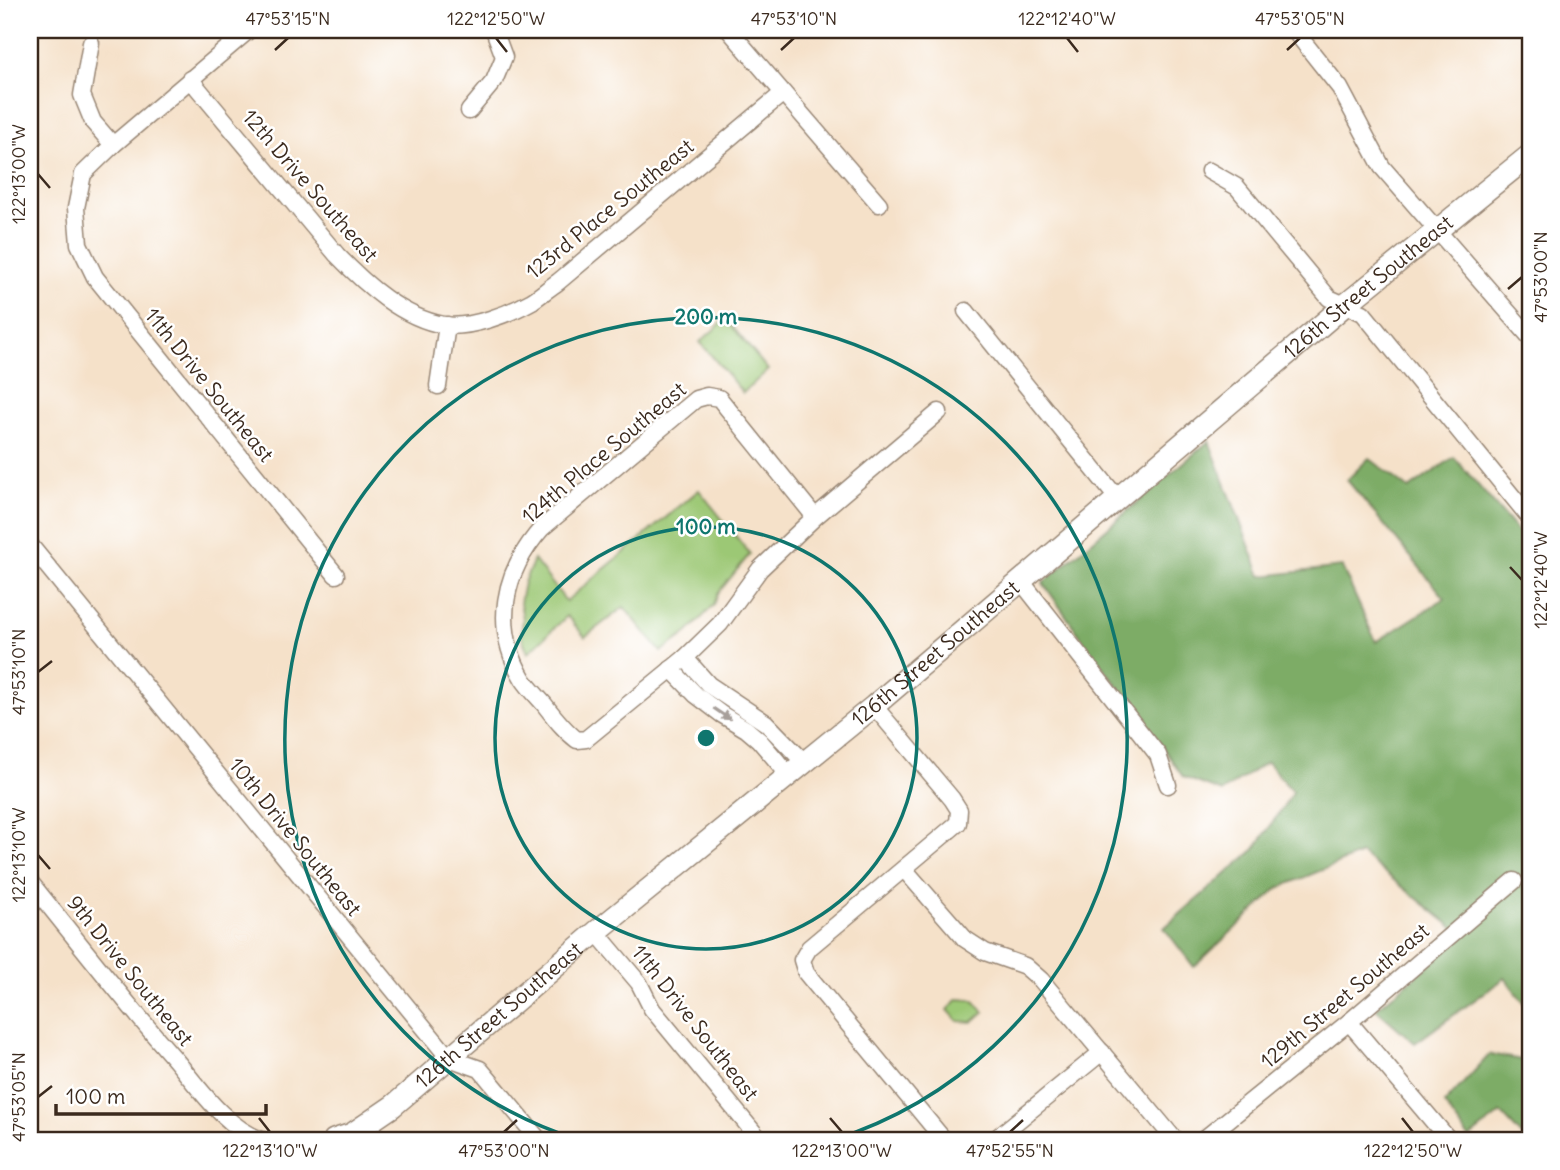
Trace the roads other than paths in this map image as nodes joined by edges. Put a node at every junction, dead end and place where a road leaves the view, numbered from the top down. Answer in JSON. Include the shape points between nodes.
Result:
{"nodes":[{"id":1,"x":249,"y":30,"type":"edge"},
{"id":2,"x":494,"y":30,"type":"edge"},
{"id":3,"x":729,"y":30,"type":"edge"},
{"id":4,"x":1294,"y":30,"type":"edge"},
{"id":5,"x":91,"y":43,"type":"dead end"},
{"id":6,"x":190,"y":79,"type":"junction"},
{"id":7,"x":783,"y":93,"type":"junction"},
{"id":8,"x":469,"y":111,"type":"dead end"},
{"id":9,"x":113,"y":145,"type":"junction"},
{"id":10,"x":1530,"y":155,"type":"edge"},
{"id":11,"x":1209,"y":171,"type":"dead end"},
{"id":12,"x":879,"y":204,"type":"dead end"},
{"id":13,"x":1437,"y":232,"type":"junction"},
{"id":14,"x":1345,"y":305,"type":"junction"},
{"id":15,"x":966,"y":311,"type":"dead end"},
{"id":16,"x":447,"y":326,"type":"junction"},
{"id":17,"x":1530,"y":337,"type":"edge"},
{"id":18,"x":438,"y":386,"type":"dead end"},
{"id":19,"x":939,"y":412,"type":"dead end"},
{"id":20,"x":1117,"y":498,"type":"junction"},
{"id":21,"x":815,"y":517,"type":"junction"},
{"id":22,"x":1530,"y":518,"type":"edge"},
{"id":23,"x":30,"y":545,"type":"edge"},
{"id":24,"x":336,"y":575,"type":"dead end"},
{"id":25,"x":1021,"y":581,"type":"junction"},
{"id":26,"x":685,"y":658,"type":"junction"},
{"id":27,"x":671,"y":670,"type":"junction"},
{"id":28,"x":874,"y":706,"type":"junction"},
{"id":29,"x":796,"y":768,"type":"junction"},
{"id":30,"x":1168,"y":785,"type":"dead end"},
{"id":31,"x":904,"y":869,"type":"junction"},
{"id":32,"x":1514,"y":881,"type":"dead end"},
{"id":33,"x":30,"y":882,"type":"edge"},
{"id":34,"x":596,"y":932,"type":"junction"},
{"id":35,"x":1349,"y":1022,"type":"junction"},
{"id":36,"x":1102,"y":1052,"type":"junction"},
{"id":37,"x":449,"y":1058,"type":"junction"},
{"id":38,"x":262,"y":1140,"type":"edge"},
{"id":39,"x":334,"y":1140,"type":"edge"},
{"id":40,"x":538,"y":1140,"type":"edge"},
{"id":41,"x":760,"y":1140,"type":"edge"},
{"id":42,"x":944,"y":1140,"type":"edge"},
{"id":43,"x":994,"y":1140,"type":"edge"},
{"id":44,"x":1175,"y":1140,"type":"edge"},
{"id":45,"x":1203,"y":1140,"type":"edge"},
{"id":46,"x":1449,"y":1140,"type":"edge"}],
"edges":[{"from":1,"to":6,"type":"street","name":"11th Drive Southeast"},
{"from":2,"to":8,"type":"street","via":[[505,57],[494,81]]},
{"from":3,"to":7,"type":"street"},
{"from":4,"to":13,"type":"street","via":[[1340,88],[1382,167]]},
{"from":5,"to":9,"type":"street","via":[[82,95],[93,122]]},
{"from":6,"to":9,"type":"street","name":"11th Drive Southeast"},
{"from":6,"to":16,"type":"street","name":"12th Drive Southeast","via":[[356,274],[401,307]]},
{"from":7,"to":12,"type":"street"},
{"from":7,"to":16,"type":"street","name":"123rd Place Southeast","via":[[531,301],[494,317]]},
{"from":9,"to":24,"type":"street","name":"11th Drive Southeast","via":[[83,174],[76,208],[79,244],[95,277]]},
{"from":10,"to":13,"type":"street","name":"126th Street Southeast"},
{"from":11,"to":14,"type":"street","via":[[1237,187],[1329,298]]},
{"from":13,"to":14,"type":"street","name":"126th Street Southeast"},
{"from":13,"to":17,"type":"street"},
{"from":14,"to":20,"type":"street","name":"126th Street Southeast"},
{"from":14,"to":22,"type":"street","via":[[1363,313]]},
{"from":15,"to":20,"type":"street"},
{"from":16,"to":18,"type":"street"},
{"from":19,"to":21,"type":"street"},
{"from":20,"to":25,"type":"street","name":"126th Street Southeast"},
{"from":21,"to":26,"type":"street","via":[[760,569],[720,624]]},
{"from":21,"to":27,"type":"street","name":"124th Place Southeast","via":[[719,398],[707,397],[696,399],[542,528],[516,565],[506,594],[506,623],[510,650],[524,679],[566,731],[577,740],[586,739]]},
{"from":23,"to":37,"type":"street","name":"10th Drive Southeast"},
{"from":25,"to":28,"type":"street","name":"126th Street Southeast"},
{"from":25,"to":30,"type":"street","via":[[1158,755]]},
{"from":26,"to":27,"type":"street"},
{"from":26,"to":29,"type":"street","via":[[709,685],[766,723]]},
{"from":27,"to":29,"type":"street","one_way":true,"via":[[696,695]]},
{"from":28,"to":29,"type":"street","name":"126th Street Southeast"},
{"from":28,"to":31,"type":"street","via":[[959,810],[958,823]]},
{"from":29,"to":34,"type":"street","name":"126th Street Southeast"},
{"from":31,"to":36,"type":"street","via":[[965,939],[985,952],[1025,966],[1041,980]]},
{"from":31,"to":42,"type":"street","via":[[809,948],[802,960],[807,973]]},
{"from":32,"to":35,"type":"street","name":"129th Street Southeast"},
{"from":33,"to":38,"type":"street","name":"9th Drive Southeast","via":[[223,1116]]},
{"from":34,"to":37,"type":"street","name":"126th Street Southeast"},
{"from":34,"to":41,"type":"street","name":"11th Drive Southeast","via":[[639,983],[652,1009]]},
{"from":35,"to":45,"type":"street","name":"129th Street Southeast"},
{"from":35,"to":46,"type":"street"},
{"from":36,"to":43,"type":"street"},
{"from":36,"to":44,"type":"street"},
{"from":37,"to":39,"type":"street","name":"126th Street Southeast","via":[[393,1106],[352,1134]]},
{"from":37,"to":40,"type":"street","name":"10th Drive Southeast","via":[[480,1069]]}]}
